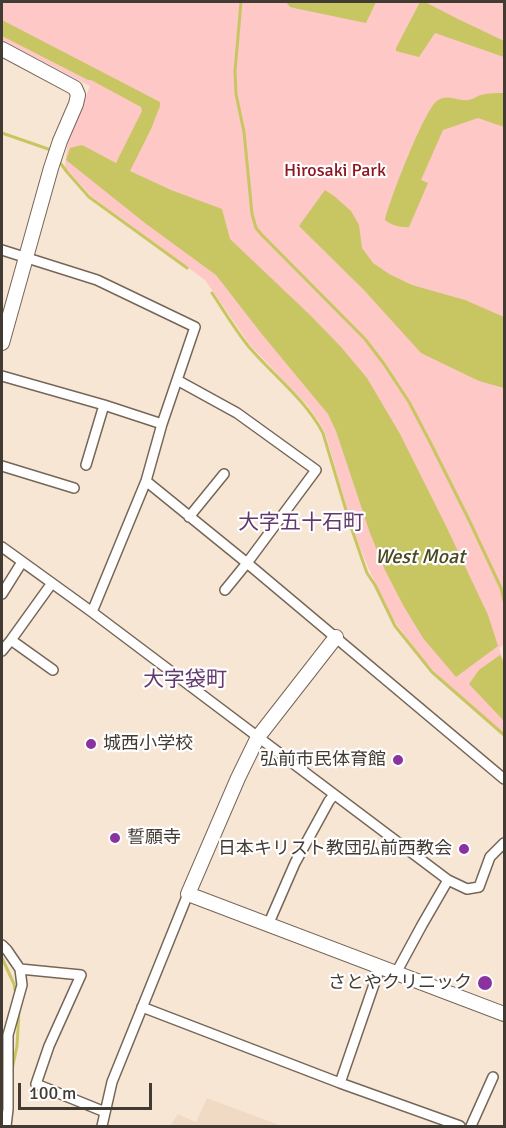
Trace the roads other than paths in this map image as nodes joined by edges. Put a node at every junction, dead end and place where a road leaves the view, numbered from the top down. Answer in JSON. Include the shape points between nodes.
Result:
{"nodes":[{"id":1,"x":2,"y":49,"type":"edge"},
{"id":2,"x":2,"y":250,"type":"edge"},
{"id":3,"x":26,"y":257,"type":"junction"},
{"id":4,"x":2,"y":343,"type":"edge"},
{"id":5,"x":2,"y":376,"type":"edge"},
{"id":6,"x":177,"y":380,"type":"junction"},
{"id":7,"x":104,"y":405,"type":"junction"},
{"id":8,"x":162,"y":424,"type":"junction"},
{"id":9,"x":86,"y":465,"type":"dead end"},
{"id":10,"x":2,"y":466,"type":"edge"},
{"id":11,"x":224,"y":474,"type":"dead end"},
{"id":12,"x":147,"y":481,"type":"junction"},
{"id":13,"x":74,"y":488,"type":"dead end"},
{"id":14,"x":189,"y":517,"type":"junction"},
{"id":15,"x":2,"y":547,"type":"edge"},
{"id":16,"x":22,"y":562,"type":"junction"},
{"id":17,"x":247,"y":563,"type":"junction"},
{"id":18,"x":52,"y":583,"type":"junction"},
{"id":19,"x":225,"y":590,"type":"dead end"},
{"id":20,"x":2,"y":594,"type":"edge"},
{"id":21,"x":92,"y":612,"type":"junction"},
{"id":22,"x":336,"y":637,"type":"junction"},
{"id":23,"x":11,"y":640,"type":"junction"},
{"id":24,"x":2,"y":651,"type":"edge"},
{"id":25,"x":53,"y":670,"type":"dead end"},
{"id":26,"x":258,"y":737,"type":"junction"},
{"id":27,"x":504,"y":779,"type":"edge"},
{"id":28,"x":334,"y":795,"type":"junction"},
{"id":29,"x":504,"y":843,"type":"edge"},
{"id":30,"x":448,"y":880,"type":"junction"},
{"id":31,"x":188,"y":894,"type":"junction"},
{"id":32,"x":268,"y":925,"type":"junction"},
{"id":33,"x":2,"y":945,"type":"edge"},
{"id":34,"x":380,"y":967,"type":"junction"},
{"id":35,"x":20,"y":969,"type":"junction"},
{"id":36,"x":396,"y":973,"type":"junction"},
{"id":37,"x":142,"y":1007,"type":"junction"},
{"id":38,"x":504,"y":1014,"type":"edge"},
{"id":39,"x":493,"y":1077,"type":"dead end"},
{"id":40,"x":340,"y":1083,"type":"junction"},
{"id":41,"x":5,"y":1106,"type":"edge"},
{"id":42,"x":105,"y":1112,"type":"junction"},
{"id":43,"x":6,"y":1126,"type":"edge"},
{"id":44,"x":102,"y":1126,"type":"edge"},
{"id":45,"x":460,"y":1126,"type":"edge"},
{"id":46,"x":471,"y":1126,"type":"edge"}],
"edges":[{"from":1,"to":3,"type":"street","via":[[75,88],[78,95],[51,168]]},
{"from":2,"to":3,"type":"street"},
{"from":3,"to":4,"type":"street"},
{"from":3,"to":6,"type":"street","via":[[98,280],[195,327]]},
{"from":5,"to":7,"type":"street"},
{"from":6,"to":8,"type":"street"},
{"from":6,"to":17,"type":"street","via":[[237,413],[316,470]]},
{"from":7,"to":8,"type":"street"},
{"from":7,"to":9,"type":"street"},
{"from":8,"to":12,"type":"street"},
{"from":10,"to":13,"type":"street"},
{"from":11,"to":14,"type":"street"},
{"from":12,"to":14,"type":"street"},
{"from":12,"to":21,"type":"street"},
{"from":14,"to":17,"type":"street"},
{"from":15,"to":16,"type":"street"},
{"from":16,"to":18,"type":"street"},
{"from":16,"to":20,"type":"street"},
{"from":17,"to":19,"type":"street"},
{"from":17,"to":22,"type":"street"},
{"from":18,"to":21,"type":"street"},
{"from":18,"to":23,"type":"street"},
{"from":21,"to":26,"type":"street"},
{"from":22,"to":26,"type":"street"},
{"from":22,"to":27,"type":"street"},
{"from":23,"to":24,"type":"street"},
{"from":23,"to":25,"type":"street"},
{"from":26,"to":28,"type":"street"},
{"from":26,"to":31,"type":"street"},
{"from":28,"to":30,"type":"street"},
{"from":28,"to":32,"type":"street","via":[[296,863]]},
{"from":29,"to":30,"type":"street","via":[[490,857],[479,887],[467,889]]},
{"from":30,"to":36,"type":"street"},
{"from":31,"to":32,"type":"street"},
{"from":31,"to":37,"type":"street"},
{"from":32,"to":34,"type":"street"},
{"from":33,"to":35,"type":"street"},
{"from":34,"to":36,"type":"street"},
{"from":34,"to":40,"type":"street"},
{"from":35,"to":41,"type":"street","via":[[22,985],[8,1035]]},
{"from":35,"to":42,"type":"street","via":[[81,975],[36,1084]]},
{"from":36,"to":38,"type":"street"},
{"from":37,"to":40,"type":"street"},
{"from":37,"to":42,"type":"street","via":[[112,1082]]},
{"from":39,"to":46,"type":"street"},
{"from":40,"to":45,"type":"street"},
{"from":41,"to":43,"type":"street"},
{"from":42,"to":44,"type":"street"}]}
